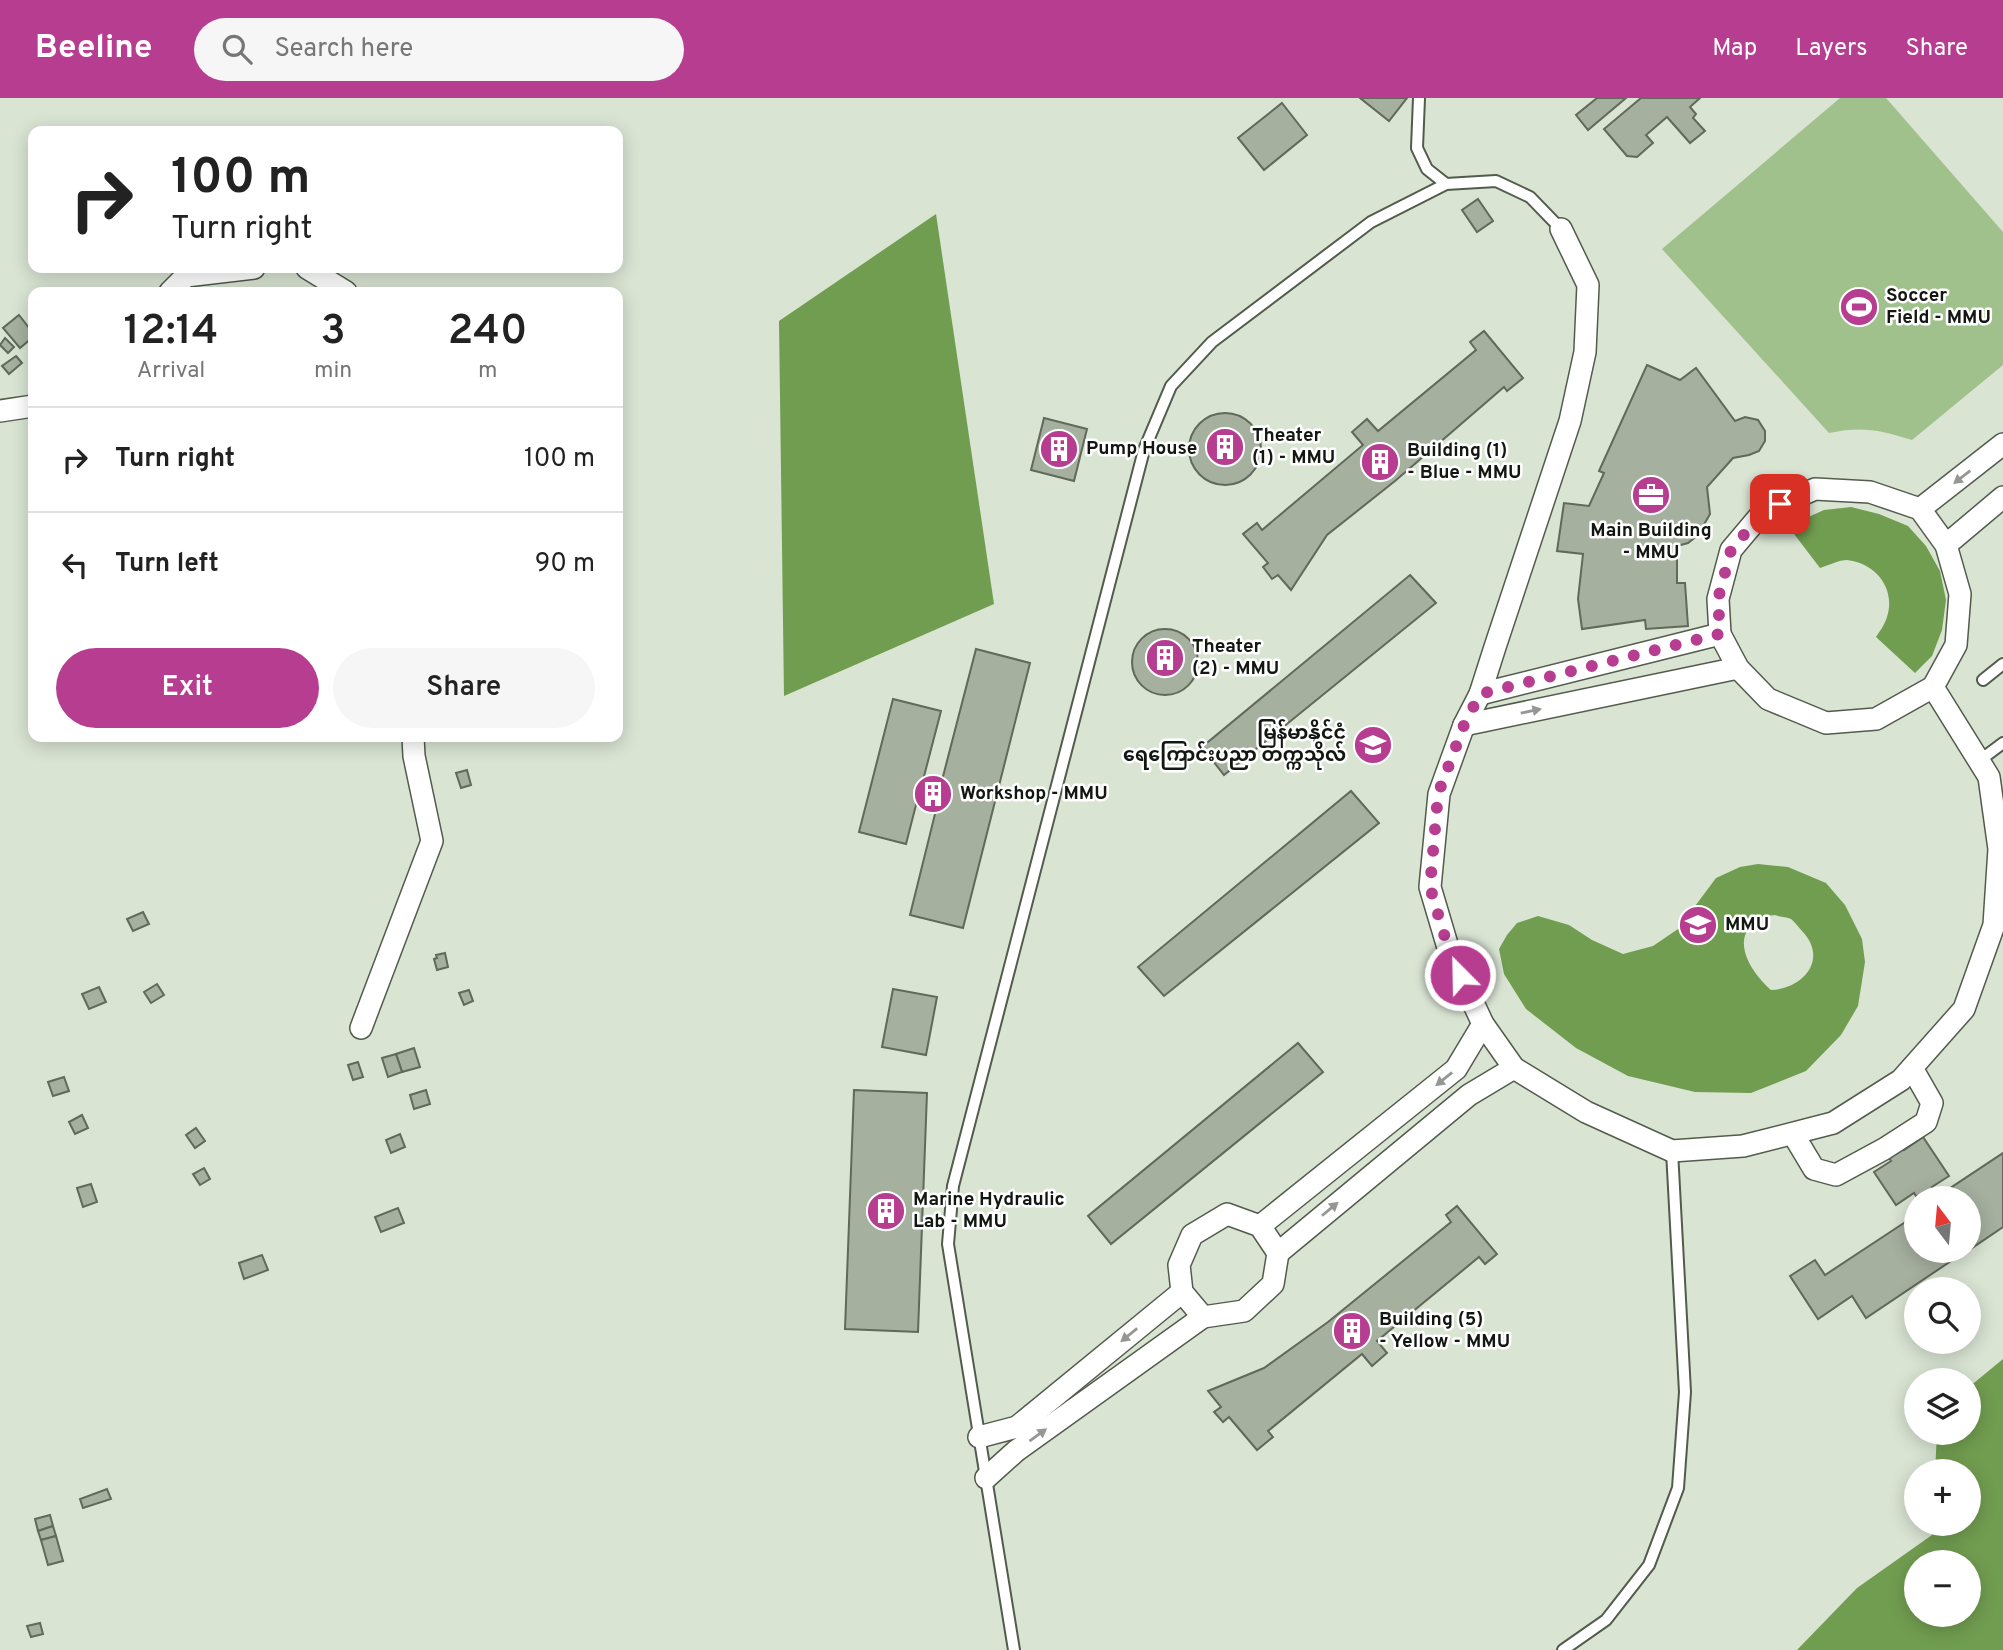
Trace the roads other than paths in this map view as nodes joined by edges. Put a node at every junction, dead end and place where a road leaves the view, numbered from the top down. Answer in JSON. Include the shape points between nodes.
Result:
{"nodes":[{"id":1,"x":1419,"y":98,"type":"edge"},
{"id":2,"x":1446,"y":184,"type":"junction"},
{"id":3,"x":1561,"y":229,"type":"joint"},
{"id":4,"x":212,"y":273,"type":"edge"},
{"id":5,"x":315,"y":273,"type":"edge"},
{"id":6,"x":175,"y":287,"type":"edge"},
{"id":7,"x":338,"y":287,"type":"edge"},
{"id":8,"x":28,"y":407,"type":"edge"},
{"id":9,"x":0,"y":411,"type":"edge"},
{"id":10,"x":2003,"y":444,"type":"edge"},
{"id":11,"x":2003,"y":497,"type":"edge"},
{"id":12,"x":1920,"y":509,"type":"junction"},
{"id":13,"x":1946,"y":545,"type":"junction"},
{"id":14,"x":1720,"y":634,"type":"junction"},
{"id":15,"x":2003,"y":664,"type":"edge"},
{"id":16,"x":1738,"y":668,"type":"junction"},
{"id":17,"x":1983,"y":680,"type":"dead end"},
{"id":18,"x":1933,"y":687,"type":"junction"},
{"id":19,"x":1480,"y":694,"type":"junction"},
{"id":20,"x":1464,"y":725,"type":"junction"},
{"id":21,"x":414,"y":742,"type":"edge"},
{"id":22,"x":2003,"y":743,"type":"edge"},
{"id":23,"x":1979,"y":761,"type":"junction"},
{"id":24,"x":1483,"y":1024,"type":"junction"},
{"id":25,"x":361,"y":1028,"type":"dead end"},
{"id":26,"x":1514,"y":1068,"type":"junction"},
{"id":27,"x":1912,"y":1068,"type":"junction"},
{"id":28,"x":1793,"y":1133,"type":"junction"},
{"id":29,"x":1672,"y":1151,"type":"junction"},
{"id":30,"x":1259,"y":1226,"type":"junction"},
{"id":31,"x":1278,"y":1253,"type":"junction"},
{"id":32,"x":1182,"y":1292,"type":"junction"},
{"id":33,"x":1203,"y":1317,"type":"junction"},
{"id":34,"x":979,"y":1437,"type":"junction"},
{"id":35,"x":986,"y":1478,"type":"junction"},
{"id":36,"x":1014,"y":1650,"type":"edge"},
{"id":37,"x":1563,"y":1650,"type":"edge"}],
"edges":[{"from":1,"to":2,"type":"lane","via":[[1417,148],[1427,169]]},
{"from":2,"to":3,"type":"lane","via":[[1496,181],[1530,197]]},
{"from":2,"to":34,"type":"lane","via":[[1371,222],[1212,342],[1171,386],[1144,450],[953,1186],[948,1244]]},
{"from":3,"to":19,"type":"street","via":[[1588,285],[1585,352],[1570,421]]},
{"from":4,"to":6,"type":"street","via":[[186,276]]},
{"from":5,"to":7,"type":"street"},
{"from":8,"to":9,"type":"street"},
{"from":10,"to":12,"type":"street","one_way":true},
{"from":11,"to":13,"type":"street"},
{"from":12,"to":13,"type":"street"},
{"from":12,"to":14,"type":"street","via":[[1870,492],[1815,489],[1763,512],[1731,550],[1718,599]]},
{"from":13,"to":18,"type":"street","via":[[1960,594],[1956,645]]},
{"from":14,"to":16,"type":"street"},
{"from":14,"to":19,"type":"street"},
{"from":15,"to":17,"type":"lane"},
{"from":16,"to":18,"type":"street","via":[[1768,699],[1826,723],[1876,719]]},
{"from":20,"to":16,"type":"street","one_way":true},
{"from":18,"to":23,"type":"street"},
{"from":19,"to":20,"type":"street"},
{"from":20,"to":24,"type":"street","via":[[1438,794],[1430,887],[1449,951]]},
{"from":21,"to":25,"type":"street","via":[[432,841]]},
{"from":22,"to":23,"type":"lane"},
{"from":23,"to":27,"type":"street","via":[[1989,778],[1998,849],[1994,925],[1964,1009]]},
{"from":24,"to":26,"type":"street"},
{"from":24,"to":30,"type":"street","one_way":true,"via":[[1456,1069]]},
{"from":26,"to":29,"type":"street","via":[[1586,1112]]},
{"from":31,"to":26,"type":"street","one_way":true,"via":[[1469,1095]]},
{"from":27,"to":28,"type":"street","via":[[1901,1080],[1833,1123]]},
{"from":27,"to":28,"type":"street","via":[[1932,1103],[1926,1122],[1872,1156],[1836,1175],[1814,1169]]},
{"from":28,"to":29,"type":"street","via":[[1743,1146]]},
{"from":29,"to":37,"type":"lane","via":[[1685,1392],[1678,1488],[1649,1565],[1606,1620]]},
{"from":30,"to":31,"type":"street"},
{"from":30,"to":32,"type":"street","via":[[1227,1214],[1192,1235],[1180,1265]]},
{"from":31,"to":33,"type":"street","via":[[1273,1284],[1244,1311]]},
{"from":32,"to":33,"type":"street"},
{"from":32,"to":34,"type":"street","one_way":true,"via":[[1017,1427]]},
{"from":35,"to":33,"type":"street","one_way":true,"via":[[1016,1451]]},
{"from":34,"to":35,"type":"lane"},
{"from":35,"to":36,"type":"lane"}]}
